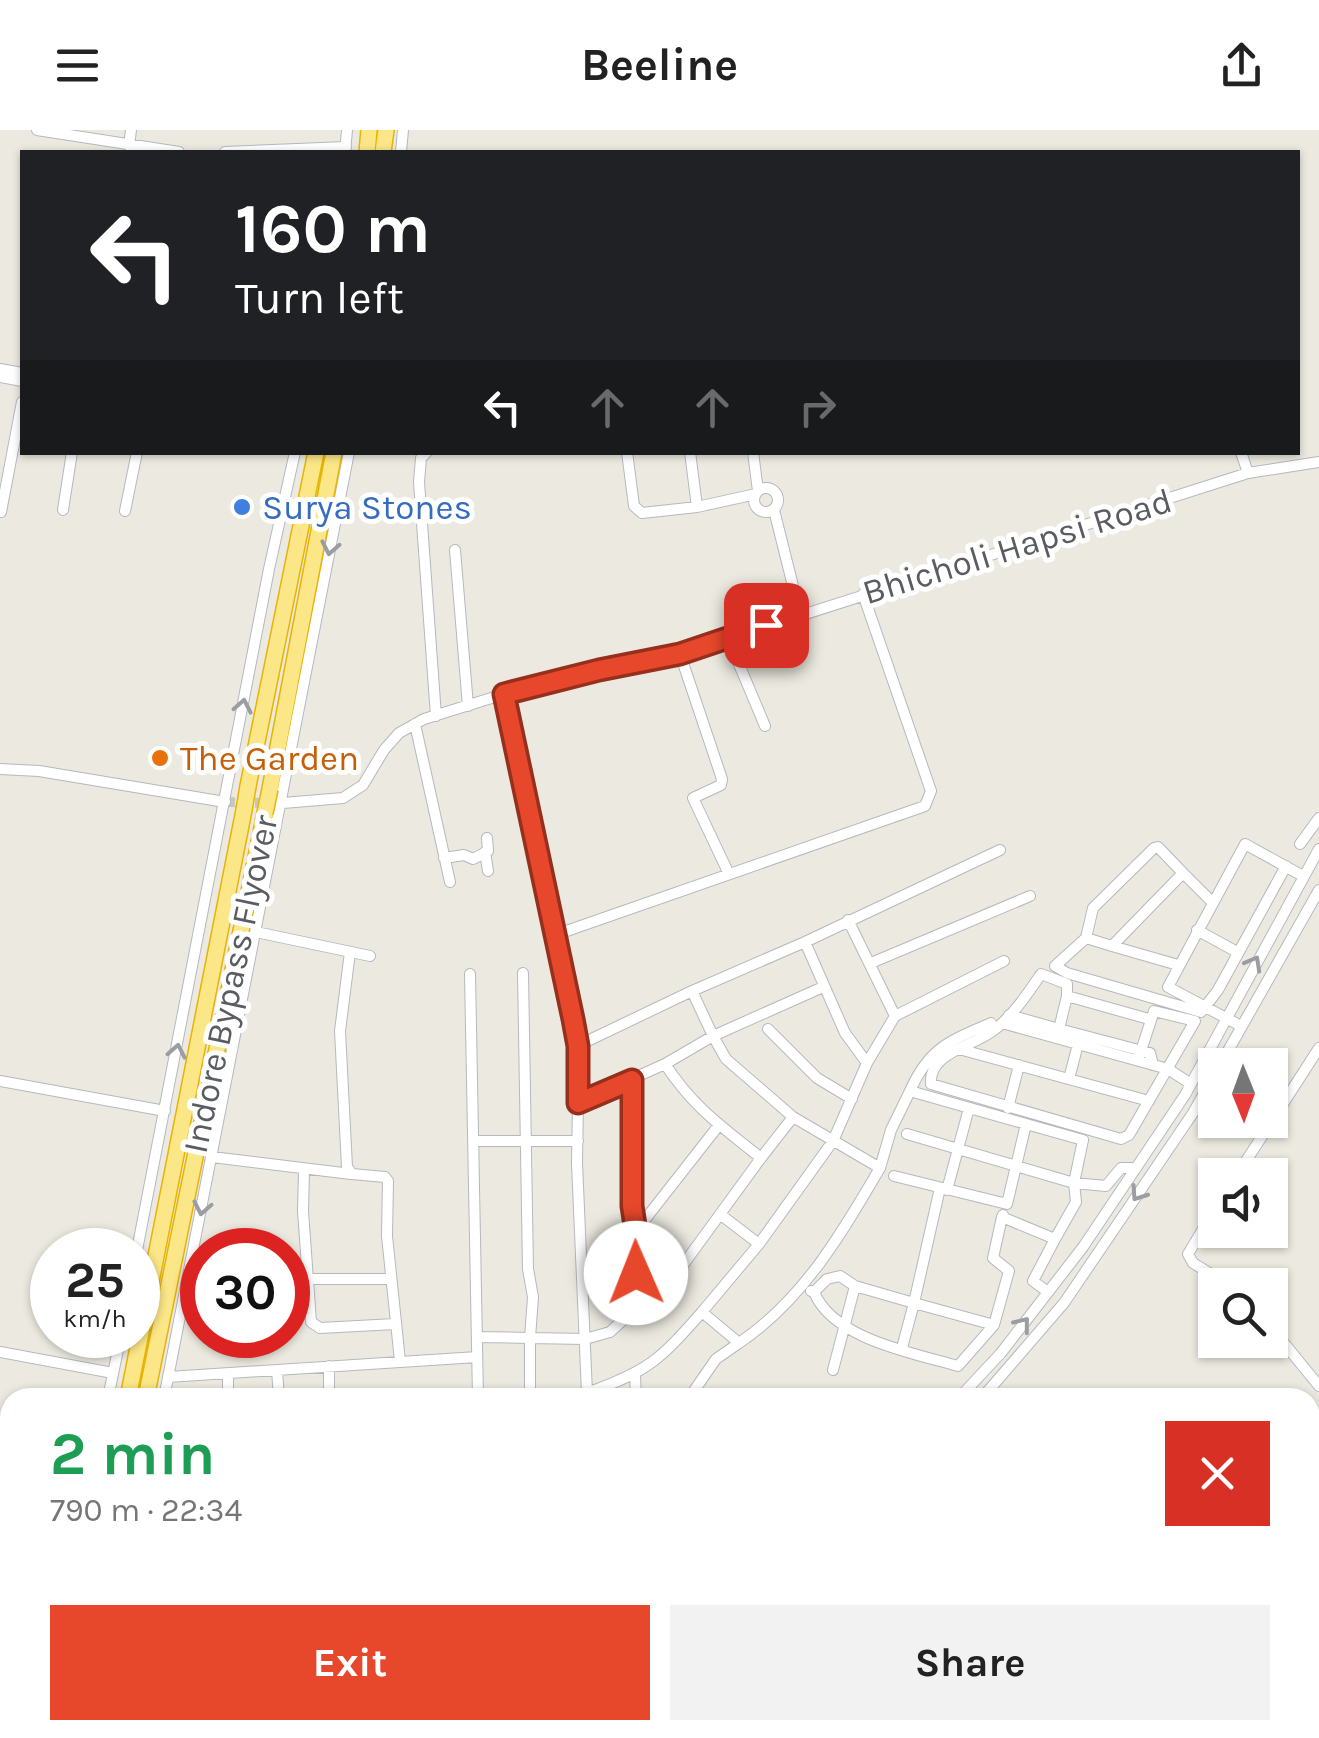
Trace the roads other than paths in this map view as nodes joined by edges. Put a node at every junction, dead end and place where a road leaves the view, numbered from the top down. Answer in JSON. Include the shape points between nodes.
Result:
{"nodes":[{"id":1,"x":36,"y":130,"type":"edge"},
{"id":2,"x":131,"y":130,"type":"edge"},
{"id":3,"x":347,"y":130,"type":"edge"},
{"id":4,"x":129,"y":146,"type":"junction"},
{"id":5,"x":162,"y":150,"type":"edge"},
{"id":6,"x":346,"y":150,"type":"edge"},
{"id":7,"x":20,"y":412,"type":"edge"},
{"id":8,"x":72,"y":455,"type":"edge"},
{"id":9,"x":136,"y":455,"type":"edge"},
{"id":10,"x":294,"y":455,"type":"edge"},
{"id":11,"x":315,"y":455,"type":"edge"},
{"id":12,"x":348,"y":455,"type":"edge"},
{"id":13,"x":424,"y":455,"type":"edge"},
{"id":14,"x":628,"y":455,"type":"edge"},
{"id":15,"x":690,"y":455,"type":"edge"},
{"id":16,"x":753,"y":455,"type":"edge"},
{"id":17,"x":1241,"y":455,"type":"edge"},
{"id":18,"x":333,"y":456,"type":"edge"},
{"id":19,"x":1319,"y":462,"type":"edge"},
{"id":20,"x":1248,"y":474,"type":"junction"},
{"id":21,"x":757,"y":492,"type":"junction"},
{"id":22,"x":697,"y":507,"type":"junction"},
{"id":23,"x":63,"y":510,"type":"dead end"},
{"id":24,"x":125,"y":510,"type":"dead end"},
{"id":25,"x":774,"y":510,"type":"junction"},
{"id":26,"x":1,"y":512,"type":"edge"},
{"id":27,"x":455,"y":550,"type":"dead end"},
{"id":28,"x":864,"y":594,"type":"junction"},
{"id":29,"x":800,"y":614,"type":"junction"},
{"id":30,"x":728,"y":638,"type":"junction"},
{"id":31,"x":680,"y":654,"type":"junction"},
{"id":32,"x":504,"y":694,"type":"junction"},
{"id":33,"x":468,"y":706,"type":"junction"},
{"id":34,"x":436,"y":716,"type":"junction"},
{"id":35,"x":414,"y":724,"type":"junction"},
{"id":36,"x":765,"y":726,"type":"dead end"},
{"id":37,"x":0,"y":769,"type":"edge"},
{"id":38,"x":225,"y":802,"type":"junction"},
{"id":39,"x":283,"y":803,"type":"junction"},
{"id":40,"x":1319,"y":818,"type":"edge"},
{"id":41,"x":486,"y":838,"type":"dead end"},
{"id":42,"x":1300,"y":844,"type":"dead end"},
{"id":43,"x":1319,"y":849,"type":"edge"},
{"id":44,"x":1000,"y":850,"type":"dead end"},
{"id":45,"x":485,"y":852,"type":"junction"},
{"id":46,"x":444,"y":858,"type":"junction"},
{"id":47,"x":1286,"y":866,"type":"junction"},
{"id":48,"x":488,"y":870,"type":"dead end"},
{"id":49,"x":728,"y":872,"type":"junction"},
{"id":50,"x":1183,"y":873,"type":"junction"},
{"id":51,"x":1303,"y":876,"type":"junction"},
{"id":52,"x":450,"y":882,"type":"dead end"},
{"id":53,"x":1319,"y":890,"type":"edge"},
{"id":54,"x":1030,"y":896,"type":"dead end"},
{"id":55,"x":1212,"y":902,"type":"junction"},
{"id":56,"x":848,"y":920,"type":"junction"},
{"id":57,"x":1197,"y":930,"type":"junction"},
{"id":58,"x":256,"y":932,"type":"junction"},
{"id":59,"x":555,"y":935,"type":"junction"},
{"id":60,"x":1086,"y":938,"type":"junction"},
{"id":61,"x":805,"y":942,"type":"junction"},
{"id":62,"x":1112,"y":946,"type":"junction"},
{"id":63,"x":350,"y":952,"type":"junction"},
{"id":64,"x":1237,"y":952,"type":"junction"},
{"id":65,"x":370,"y":956,"type":"dead end"},
{"id":66,"x":1004,"y":960,"type":"dead end"},
{"id":67,"x":871,"y":964,"type":"junction"},
{"id":68,"x":1178,"y":965,"type":"junction"},
{"id":69,"x":470,"y":974,"type":"dead end"},
{"id":70,"x":523,"y":974,"type":"dead end"},
{"id":71,"x":823,"y":987,"type":"junction"},
{"id":72,"x":692,"y":991,"type":"junction"},
{"id":73,"x":1067,"y":996,"type":"junction"},
{"id":74,"x":1206,"y":1006,"type":"junction"},
{"id":75,"x":895,"y":1016,"type":"junction"},
{"id":76,"x":1149,"y":1018,"type":"junction"},
{"id":77,"x":1226,"y":1018,"type":"junction"},
{"id":78,"x":1001,"y":1020,"type":"junction"},
{"id":79,"x":1241,"y":1026,"type":"junction"},
{"id":80,"x":768,"y":1029,"type":"dead end"},
{"id":81,"x":1058,"y":1029,"type":"junction"},
{"id":82,"x":713,"y":1036,"type":"junction"},
{"id":83,"x":1078,"y":1044,"type":"junction"},
{"id":84,"x":578,"y":1046,"type":"junction"},
{"id":85,"x":1229,"y":1048,"type":"edge"},
{"id":86,"x":1319,"y":1048,"type":"edge"},
{"id":87,"x":959,"y":1049,"type":"junction"},
{"id":88,"x":1139,"y":1055,"type":"junction"},
{"id":89,"x":665,"y":1064,"type":"junction"},
{"id":90,"x":867,"y":1064,"type":"junction"},
{"id":91,"x":1019,"y":1065,"type":"junction"},
{"id":92,"x":1168,"y":1069,"type":"junction"},
{"id":93,"x":1069,"y":1079,"type":"junction"},
{"id":94,"x":632,"y":1080,"type":"junction"},
{"id":95,"x":0,"y":1082,"type":"edge"},
{"id":96,"x":1191,"y":1084,"type":"junction"},
{"id":97,"x":910,"y":1091,"type":"junction"},
{"id":98,"x":852,"y":1099,"type":"junction"},
{"id":99,"x":1149,"y":1101,"type":"junction"},
{"id":100,"x":578,"y":1103,"type":"junction"},
{"id":101,"x":1198,"y":1105,"type":"edge"},
{"id":102,"x":969,"y":1108,"type":"junction"},
{"id":103,"x":1008,"y":1108,"type":"junction"},
{"id":104,"x":165,"y":1110,"type":"junction"},
{"id":105,"x":792,"y":1117,"type":"junction"},
{"id":106,"x":1026,"y":1124,"type":"junction"},
{"id":107,"x":719,"y":1125,"type":"junction"},
{"id":108,"x":907,"y":1134,"type":"dead end"},
{"id":109,"x":524,"y":1139,"type":"junction"},
{"id":110,"x":474,"y":1141,"type":"junction"},
{"id":111,"x":578,"y":1141,"type":"junction"},
{"id":112,"x":833,"y":1141,"type":"junction"},
{"id":113,"x":958,"y":1148,"type":"junction"},
{"id":114,"x":212,"y":1157,"type":"junction"},
{"id":115,"x":761,"y":1158,"type":"junction"},
{"id":116,"x":1249,"y":1158,"type":"edge"},
{"id":117,"x":1016,"y":1164,"type":"junction"},
{"id":118,"x":880,"y":1168,"type":"junction"},
{"id":119,"x":1136,"y":1168,"type":"junction"},
{"id":120,"x":304,"y":1171,"type":"junction"},
{"id":121,"x":352,"y":1174,"type":"junction"},
{"id":122,"x":894,"y":1176,"type":"dead end"},
{"id":123,"x":1074,"y":1183,"type":"junction"},
{"id":124,"x":943,"y":1190,"type":"junction"},
{"id":125,"x":1007,"y":1204,"type":"junction"},
{"id":126,"x":721,"y":1215,"type":"junction"},
{"id":127,"x":1002,"y":1217,"type":"junction"},
{"id":128,"x":142,"y":1228,"type":"edge"},
{"id":129,"x":304,"y":1228,"type":"edge"},
{"id":130,"x":636,"y":1232,"type":"junction"},
{"id":131,"x":1198,"y":1237,"type":"edge"},
{"id":132,"x":1056,"y":1240,"type":"junction"},
{"id":133,"x":760,"y":1244,"type":"junction"},
{"id":134,"x":1200,"y":1268,"type":"edge"},
{"id":135,"x":310,"y":1279,"type":"edge"},
{"id":136,"x":390,"y":1279,"type":"junction"},
{"id":137,"x":801,"y":1286,"type":"junction"},
{"id":138,"x":855,"y":1286,"type":"junction"},
{"id":139,"x":814,"y":1292,"type":"junction"},
{"id":140,"x":1048,"y":1292,"type":"junction"},
{"id":141,"x":310,"y":1300,"type":"edge"},
{"id":142,"x":914,"y":1303,"type":"junction"},
{"id":143,"x":640,"y":1306,"type":"junction"},
{"id":144,"x":702,"y":1312,"type":"junction"},
{"id":145,"x":395,"y":1324,"type":"junction"},
{"id":146,"x":994,"y":1325,"type":"junction"},
{"id":147,"x":846,"y":1330,"type":"junction"},
{"id":148,"x":477,"y":1338,"type":"junction"},
{"id":149,"x":530,"y":1338,"type":"junction"},
{"id":150,"x":585,"y":1340,"type":"junction"},
{"id":151,"x":739,"y":1342,"type":"junction"},
{"id":152,"x":902,"y":1348,"type":"junction"},
{"id":153,"x":1288,"y":1348,"type":"edge"},
{"id":154,"x":0,"y":1352,"type":"edge"},
{"id":155,"x":477,"y":1357,"type":"junction"},
{"id":156,"x":116,"y":1358,"type":"edge"},
{"id":157,"x":400,"y":1361,"type":"junction"},
{"id":158,"x":329,"y":1366,"type":"junction"},
{"id":159,"x":277,"y":1370,"type":"junction"},
{"id":160,"x":833,"y":1370,"type":"dead end"},
{"id":161,"x":113,"y":1373,"type":"junction"},
{"id":162,"x":228,"y":1375,"type":"junction"},
{"id":163,"x":635,"y":1376,"type":"junction"},
{"id":164,"x":168,"y":1377,"type":"junction"},
{"id":165,"x":1319,"y":1386,"type":"edge"},
{"id":166,"x":110,"y":1388,"type":"edge"},
{"id":167,"x":130,"y":1388,"type":"edge"},
{"id":168,"x":148,"y":1388,"type":"edge"},
{"id":169,"x":166,"y":1388,"type":"edge"},
{"id":170,"x":228,"y":1388,"type":"edge"},
{"id":171,"x":278,"y":1388,"type":"edge"},
{"id":172,"x":329,"y":1388,"type":"edge"},
{"id":173,"x":478,"y":1388,"type":"edge"},
{"id":174,"x":530,"y":1388,"type":"edge"},
{"id":175,"x":587,"y":1388,"type":"edge"},
{"id":176,"x":605,"y":1388,"type":"edge"},
{"id":177,"x":636,"y":1388,"type":"edge"},
{"id":178,"x":696,"y":1388,"type":"edge"},
{"id":179,"x":967,"y":1388,"type":"edge"},
{"id":180,"x":991,"y":1388,"type":"edge"}],
"edges":[{"from":1,"to":4,"type":"street"},
{"from":2,"to":4,"type":"street"},
{"from":3,"to":6,"type":"street"},
{"from":4,"to":5,"type":"street"},
{"from":7,"to":26,"type":"street"},
{"from":8,"to":23,"type":"street"},
{"from":9,"to":24,"type":"street"},
{"from":38,"to":10,"type":"street","one_way":true},
{"from":11,"to":167,"type":"highway","name":"Indore Bypass Flyover","bridge":true},
{"from":12,"to":39,"type":"street","one_way":true},
{"from":13,"to":34,"type":"street","via":[[419,482]]},
{"from":14,"to":22,"type":"street","via":[[637,512]]},
{"from":15,"to":22,"type":"street"},
{"from":16,"to":21,"type":"street"},
{"from":17,"to":20,"type":"street"},
{"from":18,"to":168,"type":"highway","name":"Indore Bypass Flyover","bridge":true},
{"from":19,"to":20,"type":"street","name":"Bhicholi Hapsi Road"},
{"from":20,"to":28,"type":"street","name":"Bhicholi Hapsi Road"},
{"from":21,"to":22,"type":"street"},
{"from":21,"to":25,"type":"street","via":[[756,508]]},
{"from":21,"to":25,"type":"street","via":[[776,493]]},
{"from":25,"to":29,"type":"street"},
{"from":27,"to":33,"type":"street"},
{"from":28,"to":29,"type":"street","name":"Bhicholi Hapsi Road"},
{"from":28,"to":49,"type":"street","via":[[930,800]]},
{"from":29,"to":30,"type":"street","name":"Bhicholi Hapsi Road"},
{"from":30,"to":31,"type":"street","name":"Bhicholi Hapsi Road"},
{"from":30,"to":36,"type":"street"},
{"from":31,"to":32,"type":"street","name":"Bhicholi Hapsi Road"},
{"from":31,"to":49,"type":"street","via":[[722,779],[721,786],[693,798]]},
{"from":32,"to":33,"type":"street","name":"Bhicholi Hapsi Road"},
{"from":32,"to":59,"type":"street"},
{"from":33,"to":34,"type":"street","name":"Bhicholi Hapsi Road"},
{"from":34,"to":35,"type":"street","name":"Bhicholi Hapsi Road"},
{"from":35,"to":39,"type":"street","name":"Bhicholi Hapsi Road","via":[[384,750],[363,785],[343,798]]},
{"from":35,"to":46,"type":"street"},
{"from":37,"to":38,"type":"street"},
{"from":104,"to":38,"type":"street","one_way":true},
{"from":39,"to":58,"type":"street"},
{"from":40,"to":42,"type":"street"},
{"from":41,"to":45,"type":"street"},
{"from":43,"to":51,"type":"street"},
{"from":44,"to":56,"type":"street"},
{"from":45,"to":46,"type":"street","via":[[473,859]]},
{"from":45,"to":48,"type":"street"},
{"from":46,"to":52,"type":"street"},
{"from":47,"to":51,"type":"street"},
{"from":47,"to":55,"type":"street","via":[[1245,844]]},
{"from":47,"to":64,"type":"street"},
{"from":49,"to":59,"type":"street"},
{"from":50,"to":55,"type":"street"},
{"from":50,"to":60,"type":"street","via":[[1155,847],[1093,908]]},
{"from":50,"to":62,"type":"street"},
{"from":77,"to":51,"type":"street","one_way":true},
{"from":53,"to":79,"type":"street"},
{"from":54,"to":67,"type":"street"},
{"from":55,"to":57,"type":"street"},
{"from":56,"to":61,"type":"street"},
{"from":56,"to":67,"type":"street"},
{"from":57,"to":64,"type":"street"},
{"from":57,"to":68,"type":"street"},
{"from":58,"to":63,"type":"street"},
{"from":58,"to":114,"type":"street"},
{"from":59,"to":84,"type":"street"},
{"from":60,"to":62,"type":"street"},
{"from":60,"to":74,"type":"street","via":[[1055,963],[1058,970],[1201,1012]]},
{"from":61,"to":71,"type":"street"},
{"from":61,"to":72,"type":"street"},
{"from":62,"to":68,"type":"street"},
{"from":63,"to":65,"type":"street"},
{"from":63,"to":121,"type":"street","via":[[340,1031]]},
{"from":64,"to":74,"type":"street"},
{"from":66,"to":75,"type":"street"},
{"from":67,"to":75,"type":"street"},
{"from":68,"to":74,"type":"street","via":[[1168,988]]},
{"from":69,"to":110,"type":"street"},
{"from":70,"to":109,"type":"street"},
{"from":71,"to":82,"type":"street"},
{"from":71,"to":90,"type":"street"},
{"from":72,"to":82,"type":"street"},
{"from":72,"to":84,"type":"street"},
{"from":73,"to":76,"type":"street"},
{"from":73,"to":78,"type":"street","via":[[1068,984],[1041,974]]},
{"from":73,"to":81,"type":"street"},
{"from":74,"to":77,"type":"street"},
{"from":75,"to":90,"type":"street"},
{"from":76,"to":88,"type":"street"},
{"from":76,"to":92,"type":"street","via":[[1158,1010],[1196,1021]]},
{"from":77,"to":79,"type":"street"},
{"from":77,"to":96,"type":"street"},
{"from":78,"to":81,"type":"street"},
{"from":78,"to":83,"type":"street"},
{"from":78,"to":87,"type":"street"},
{"from":78,"to":97,"type":"street","via":[[931,1054]]},
{"from":79,"to":85,"type":"street"},
{"from":80,"to":98,"type":"street","via":[[817,1078]]},
{"from":81,"to":88,"type":"street"},
{"from":82,"to":89,"type":"street"},
{"from":82,"to":105,"type":"street","via":[[726,1059]]},
{"from":83,"to":88,"type":"street"},
{"from":83,"to":93,"type":"street"},
{"from":84,"to":100,"type":"street"},
{"from":86,"to":116,"type":"street"},
{"from":87,"to":91,"type":"street"},
{"from":87,"to":103,"type":"street","via":[[940,1061],[931,1084]]},
{"from":88,"to":92,"type":"street"},
{"from":89,"to":94,"type":"street"},
{"from":89,"to":107,"type":"street"},
{"from":90,"to":98,"type":"street"},
{"from":91,"to":93,"type":"street"},
{"from":91,"to":103,"type":"street"},
{"from":92,"to":96,"type":"street"},
{"from":92,"to":99,"type":"street"},
{"from":93,"to":99,"type":"street"},
{"from":94,"to":100,"type":"street"},
{"from":94,"to":130,"type":"street"},
{"from":95,"to":104,"type":"street"},
{"from":96,"to":119,"type":"street"},
{"from":97,"to":102,"type":"street"},
{"from":97,"to":118,"type":"street"},
{"from":98,"to":112,"type":"street"},
{"from":99,"to":103,"type":"street","via":[[1121,1139]]},
{"from":100,"to":111,"type":"street"},
{"from":101,"to":180,"type":"street","one_way":true,"via":[[1064,1303]]},
{"from":102,"to":106,"type":"street"},
{"from":102,"to":113,"type":"street"},
{"from":104,"to":128,"type":"street"},
{"from":105,"to":112,"type":"street"},
{"from":105,"to":115,"type":"street"},
{"from":106,"to":117,"type":"street"},
{"from":106,"to":123,"type":"street","via":[[1083,1140]]},
{"from":107,"to":115,"type":"street"},
{"from":107,"to":130,"type":"street"},
{"from":108,"to":113,"type":"street"},
{"from":109,"to":110,"type":"street"},
{"from":109,"to":111,"type":"street"},
{"from":109,"to":149,"type":"street"},
{"from":110,"to":148,"type":"street"},
{"from":111,"to":150,"type":"street"},
{"from":112,"to":118,"type":"street"},
{"from":112,"to":133,"type":"street"},
{"from":113,"to":117,"type":"street"},
{"from":113,"to":124,"type":"street"},
{"from":114,"to":120,"type":"street"},
{"from":114,"to":164,"type":"street","one_way":true},
{"from":115,"to":126,"type":"street"},
{"from":117,"to":123,"type":"street"},
{"from":117,"to":125,"type":"street"},
{"from":118,"to":137,"type":"street"},
{"from":119,"to":123,"type":"street","via":[[1121,1168],[1106,1186]]},
{"from":119,"to":140,"type":"street"},
{"from":120,"to":121,"type":"street"},
{"from":120,"to":129,"type":"street"},
{"from":121,"to":136,"type":"street","via":[[388,1181]]},
{"from":122,"to":124,"type":"street"},
{"from":123,"to":132,"type":"street","via":[[1076,1202]]},
{"from":124,"to":125,"type":"street"},
{"from":124,"to":142,"type":"street"},
{"from":125,"to":127,"type":"street"},
{"from":126,"to":133,"type":"street"},
{"from":126,"to":143,"type":"street"},
{"from":127,"to":132,"type":"street"},
{"from":127,"to":146,"type":"street","via":[[993,1258],[1010,1271]]},
{"from":130,"to":143,"type":"street"},
{"from":131,"to":134,"type":"street","via":[[1188,1254]]},
{"from":132,"to":140,"type":"street","via":[[1033,1281]]},
{"from":133,"to":144,"type":"street"},
{"from":135,"to":136,"type":"street"},
{"from":136,"to":145,"type":"street"},
{"from":137,"to":139,"type":"street"},
{"from":137,"to":151,"type":"street"},
{"from":138,"to":139,"type":"street","via":[[840,1276]]},
{"from":138,"to":142,"type":"street"},
{"from":138,"to":147,"type":"street"},
{"from":139,"to":147,"type":"street"},
{"from":179,"to":140,"type":"street","one_way":true},
{"from":141,"to":145,"type":"street","via":[[314,1326]]},
{"from":142,"to":146,"type":"street"},
{"from":142,"to":152,"type":"street"},
{"from":143,"to":150,"type":"street","via":[[610,1332]]},
{"from":144,"to":151,"type":"street"},
{"from":144,"to":163,"type":"street"},
{"from":145,"to":157,"type":"street"},
{"from":146,"to":152,"type":"street","via":[[958,1366]]},
{"from":147,"to":152,"type":"street"},
{"from":147,"to":160,"type":"street"},
{"from":148,"to":149,"type":"street"},
{"from":148,"to":155,"type":"street"},
{"from":149,"to":150,"type":"street"},
{"from":149,"to":174,"type":"street"},
{"from":150,"to":175,"type":"street"},
{"from":151,"to":178,"type":"street"},
{"from":153,"to":165,"type":"street"},
{"from":154,"to":161,"type":"street"},
{"from":155,"to":157,"type":"street"},
{"from":155,"to":173,"type":"street"},
{"from":156,"to":161,"type":"street"},
{"from":157,"to":158,"type":"street"},
{"from":158,"to":159,"type":"street"},
{"from":158,"to":172,"type":"street"},
{"from":159,"to":162,"type":"street"},
{"from":159,"to":171,"type":"street"},
{"from":161,"to":166,"type":"street"},
{"from":162,"to":164,"type":"street"},
{"from":162,"to":170,"type":"street"},
{"from":163,"to":176,"type":"street"},
{"from":163,"to":177,"type":"street"},
{"from":164,"to":169,"type":"street"}]}
